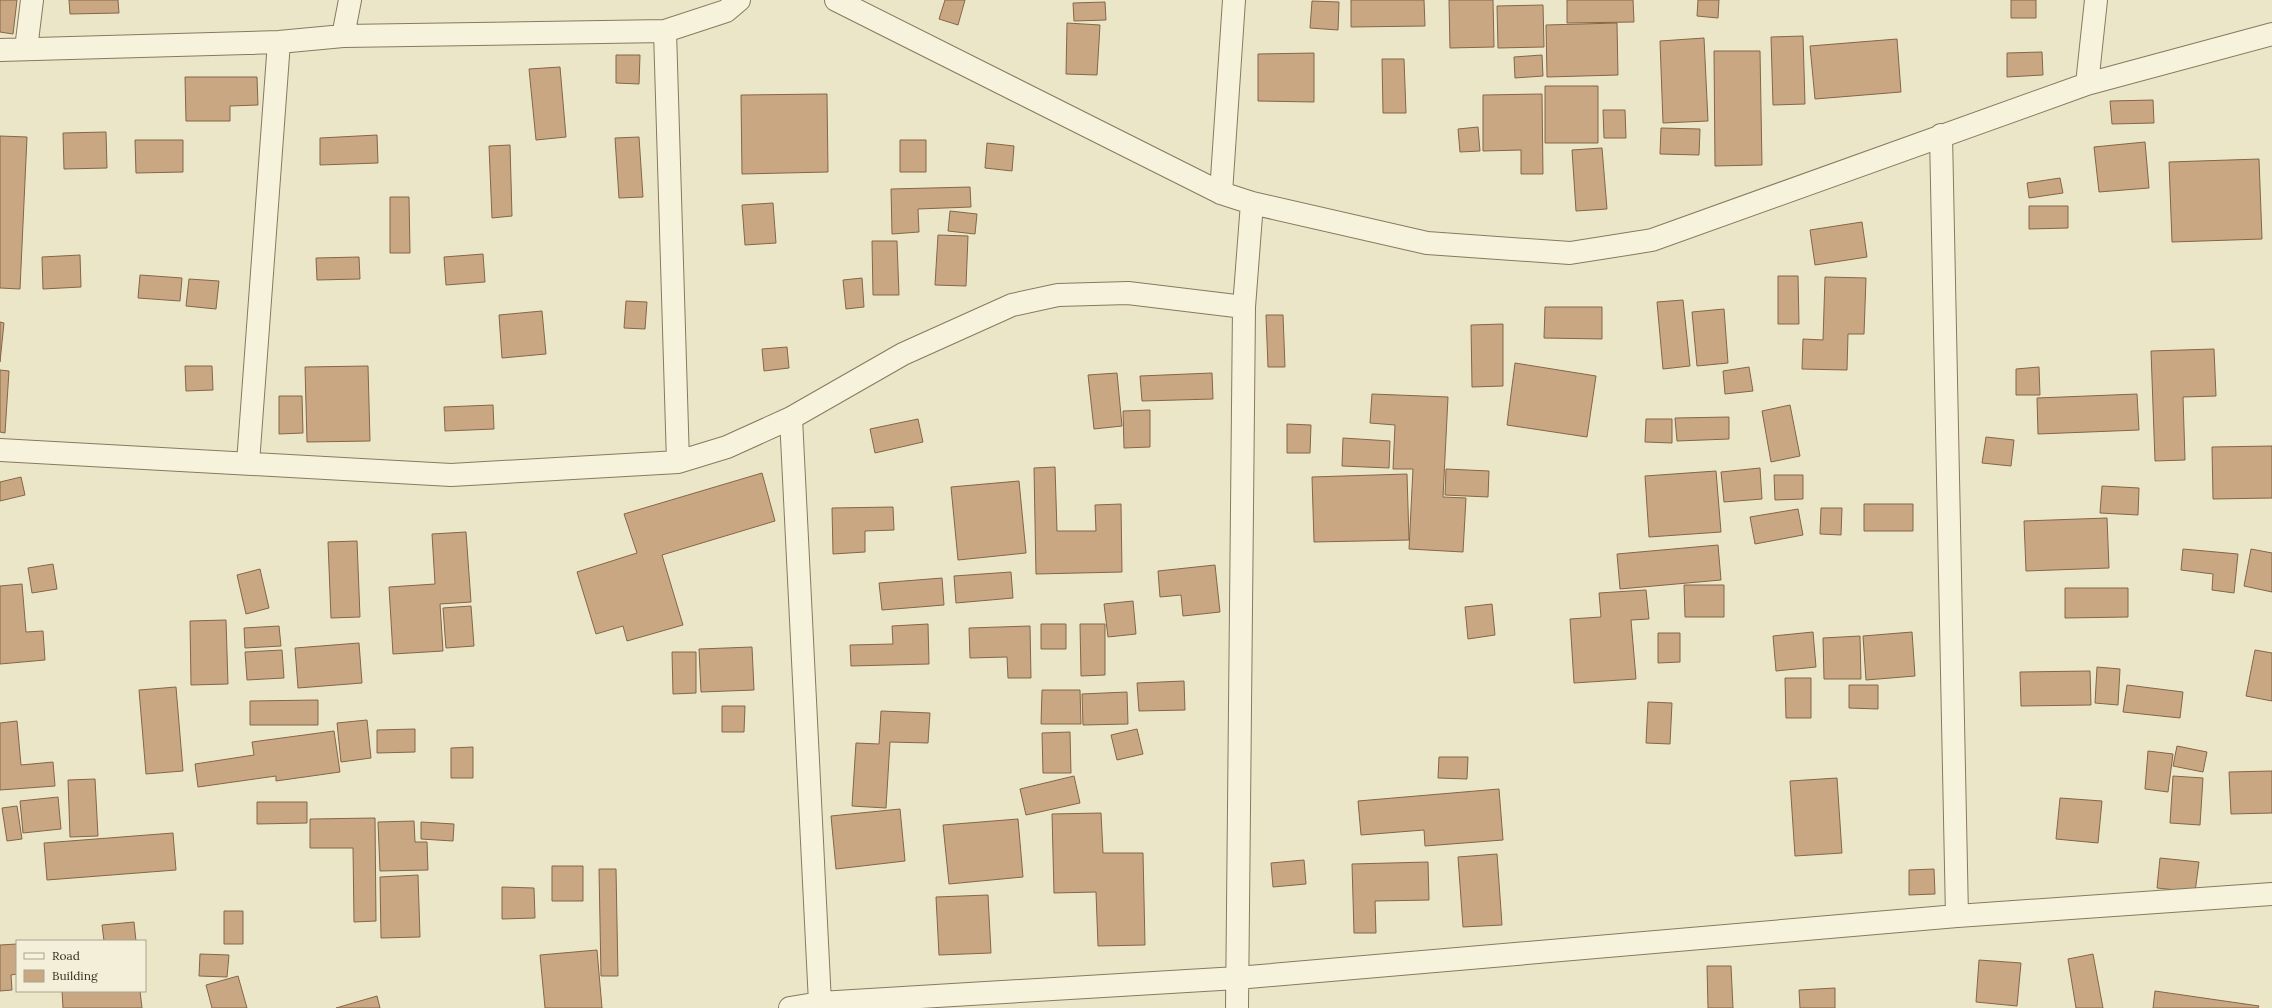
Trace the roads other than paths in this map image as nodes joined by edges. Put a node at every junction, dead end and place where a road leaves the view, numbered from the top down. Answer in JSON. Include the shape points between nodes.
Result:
{"nodes":[{"id":1,"x":32,"y":0,"type":"edge"},
{"id":2,"x":350,"y":0,"type":"edge"},
{"id":3,"x":739,"y":0,"type":"edge"},
{"id":4,"x":836,"y":0,"type":"edge"},
{"id":5,"x":1234,"y":0,"type":"edge"},
{"id":6,"x":2096,"y":0,"type":"edge"},
{"id":7,"x":665,"y":31,"type":"junction"},
{"id":8,"x":2272,"y":34,"type":"edge"},
{"id":9,"x":343,"y":36,"type":"junction"},
{"id":10,"x":279,"y":42,"type":"junction"},
{"id":11,"x":26,"y":49,"type":"junction"},
{"id":12,"x":0,"y":50,"type":"edge"},
{"id":13,"x":2087,"y":84,"type":"junction"},
{"id":14,"x":1941,"y":135,"type":"junction"},
{"id":15,"x":1221,"y":193,"type":"junction"},
{"id":16,"x":1252,"y":203,"type":"junction"},
{"id":17,"x":1244,"y":307,"type":"junction"},
{"id":18,"x":791,"y":418,"type":"junction"},
{"id":19,"x":0,"y":450,"type":"edge"},
{"id":20,"x":248,"y":462,"type":"junction"},
{"id":21,"x":678,"y":462,"type":"junction"},
{"id":22,"x":2272,"y":894,"type":"edge"},
{"id":23,"x":1957,"y":916,"type":"junction"},
{"id":24,"x":1237,"y":978,"type":"junction"},
{"id":25,"x":820,"y":1003,"type":"junction"},
{"id":26,"x":790,"y":1008,"type":"edge"},
{"id":27,"x":1237,"y":1008,"type":"edge"}],
"edges":[{"from":1,"to":11,"type":"street"},
{"from":2,"to":9,"type":"street"},
{"from":3,"to":7,"type":"street","via":[[726,11]]},
{"from":4,"to":15,"type":"street"},
{"from":5,"to":15,"type":"street"},
{"from":6,"to":13,"type":"street"},
{"from":7,"to":9,"type":"street"},
{"from":7,"to":21,"type":"street"},
{"from":8,"to":13,"type":"street"},
{"from":9,"to":10,"type":"street"},
{"from":10,"to":11,"type":"street"},
{"from":10,"to":20,"type":"street"},
{"from":11,"to":12,"type":"street"},
{"from":13,"to":14,"type":"street"},
{"from":14,"to":16,"type":"street","via":[[1652,240],[1570,253],[1427,243]]},
{"from":14,"to":23,"type":"street"},
{"from":15,"to":16,"type":"street"},
{"from":16,"to":17,"type":"street"},
{"from":17,"to":18,"type":"street","via":[[1128,293],[1058,294],[1012,305],[903,354]]},
{"from":17,"to":24,"type":"street"},
{"from":18,"to":21,"type":"street","via":[[727,447]]},
{"from":18,"to":25,"type":"street"},
{"from":19,"to":20,"type":"street"},
{"from":20,"to":21,"type":"street","via":[[451,475]]},
{"from":22,"to":23,"type":"street"},
{"from":23,"to":24,"type":"street"},
{"from":24,"to":25,"type":"street"},
{"from":24,"to":27,"type":"street"},
{"from":25,"to":26,"type":"street"}]}
